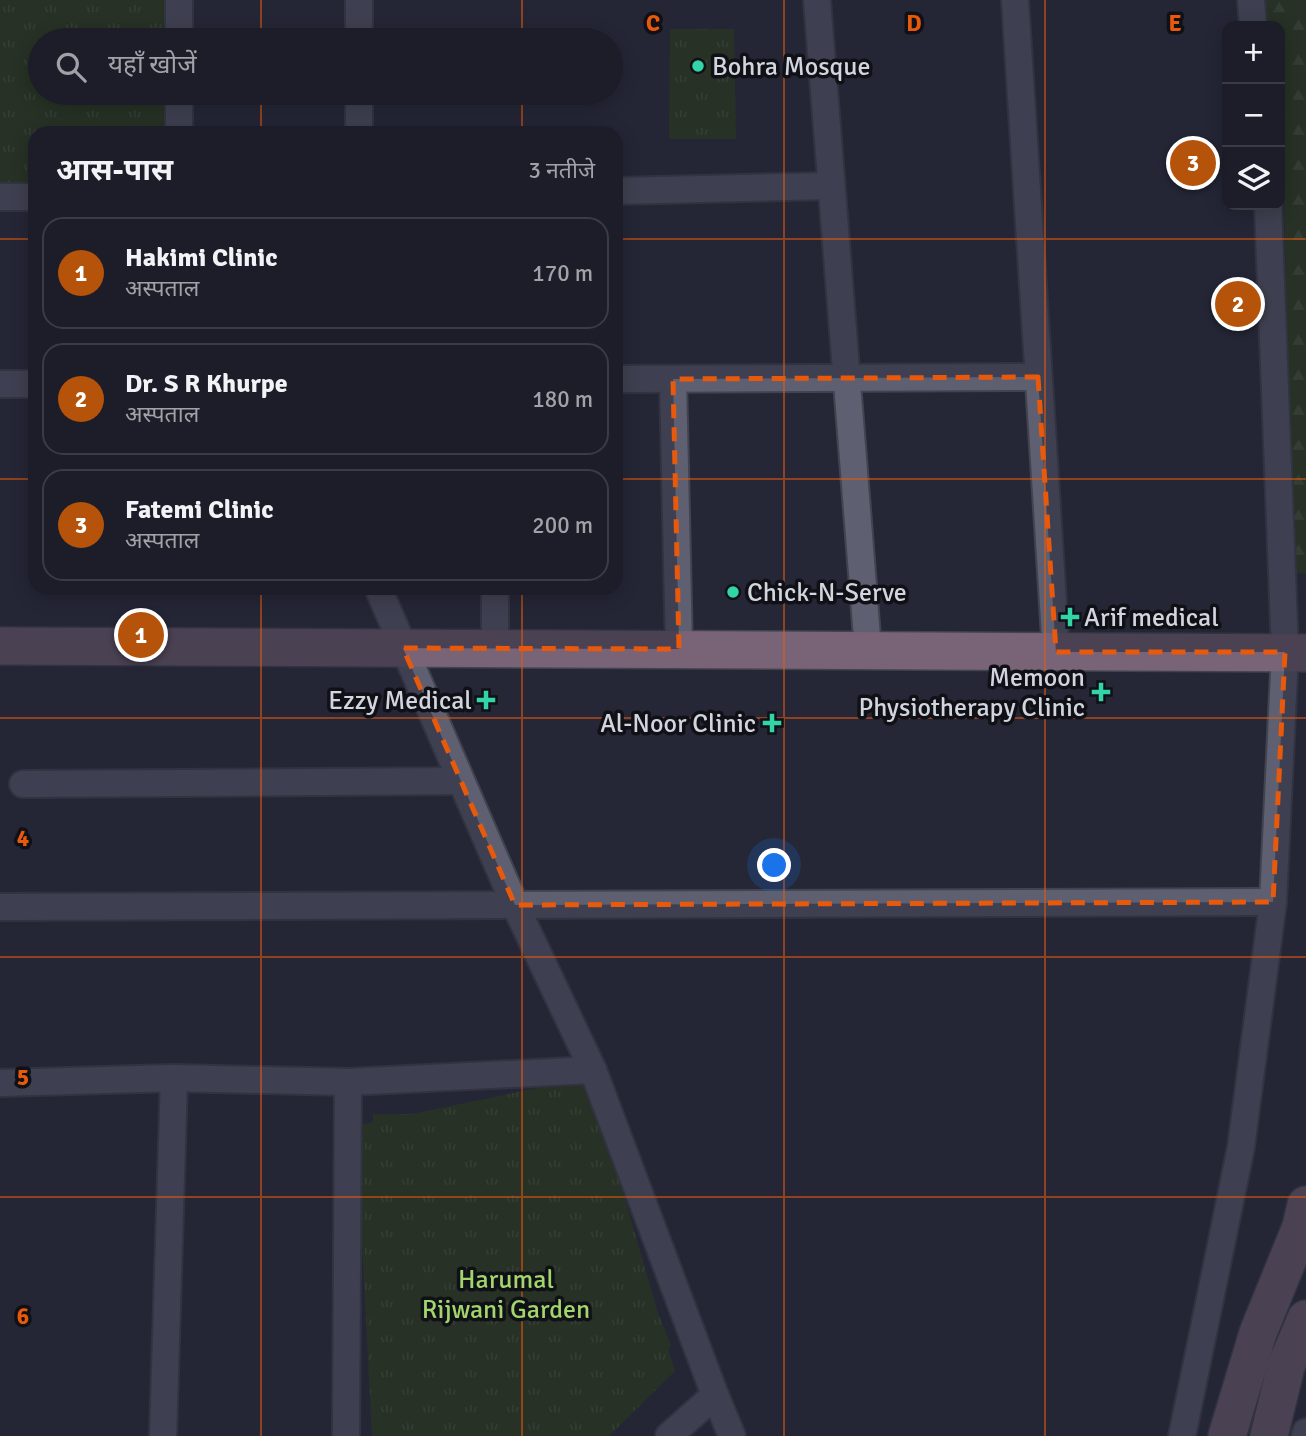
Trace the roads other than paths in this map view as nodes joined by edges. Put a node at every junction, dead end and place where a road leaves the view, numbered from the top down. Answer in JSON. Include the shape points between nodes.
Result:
{"nodes":[{"id":1,"x":179,"y":0,"type":"edge"},
{"id":2,"x":359,"y":0,"type":"edge"},
{"id":3,"x":817,"y":0,"type":"edge"},
{"id":4,"x":1015,"y":0,"type":"edge"},
{"id":5,"x":1251,"y":0,"type":"edge"},
{"id":6,"x":1253,"y":21,"type":"edge"},
{"id":7,"x":179,"y":28,"type":"edge"},
{"id":8,"x":359,"y":28,"type":"edge"},
{"id":9,"x":179,"y":105,"type":"edge"},
{"id":10,"x":359,"y":105,"type":"edge"},
{"id":11,"x":179,"y":126,"type":"edge"},
{"id":12,"x":359,"y":126,"type":"edge"},
{"id":13,"x":830,"y":186,"type":"junction"},
{"id":14,"x":623,"y":191,"type":"edge"},
{"id":15,"x":0,"y":197,"type":"edge"},
{"id":16,"x":28,"y":197,"type":"edge"},
{"id":17,"x":1268,"y":210,"type":"edge"},
{"id":18,"x":1038,"y":377,"type":"junction"},
{"id":19,"x":848,"y":378,"type":"junction"},
{"id":20,"x":623,"y":379,"type":"edge"},
{"id":21,"x":673,"y":379,"type":"junction"},
{"id":22,"x":0,"y":384,"type":"edge"},
{"id":23,"x":28,"y":384,"type":"edge"},
{"id":24,"x":381,"y":595,"type":"edge"},
{"id":25,"x":495,"y":595,"type":"edge"},
{"id":26,"x":0,"y":646,"type":"edge"},
{"id":27,"x":403,"y":648,"type":"junction"},
{"id":28,"x":495,"y":648,"type":"junction"},
{"id":29,"x":679,"y":649,"type":"junction"},
{"id":30,"x":868,"y":650,"type":"junction"},
{"id":31,"x":1056,"y":652,"type":"junction"},
{"id":32,"x":1296,"y":653,"type":"edge"},
{"id":33,"x":461,"y":781,"type":"junction"},
{"id":34,"x":23,"y":784,"type":"dead end"},
{"id":35,"x":1273,"y":902,"type":"junction"},
{"id":36,"x":515,"y":905,"type":"junction"},
{"id":37,"x":0,"y":907,"type":"edge"},
{"id":38,"x":593,"y":1070,"type":"junction"},
{"id":39,"x":174,"y":1078,"type":"junction"},
{"id":40,"x":348,"y":1082,"type":"junction"},
{"id":41,"x":0,"y":1083,"type":"edge"},
{"id":42,"x":1306,"y":1205,"type":"edge"},
{"id":43,"x":1306,"y":1320,"type":"edge"},
{"id":44,"x":715,"y":1395,"type":"junction"},
{"id":45,"x":163,"y":1436,"type":"edge"},
{"id":46,"x":346,"y":1436,"type":"edge"},
{"id":47,"x":669,"y":1436,"type":"edge"},
{"id":48,"x":732,"y":1436,"type":"edge"},
{"id":49,"x":1182,"y":1436,"type":"edge"},
{"id":50,"x":1227,"y":1436,"type":"edge"},
{"id":51,"x":1269,"y":1436,"type":"edge"}],
"edges":[{"from":1,"to":7,"type":"street"},
{"from":2,"to":8,"type":"street"},
{"from":3,"to":13,"type":"street"},
{"from":4,"to":18,"type":"street"},
{"from":5,"to":6,"type":"street"},
{"from":9,"to":11,"type":"street"},
{"from":10,"to":12,"type":"street"},
{"from":13,"to":14,"type":"street"},
{"from":13,"to":19,"type":"street"},
{"from":15,"to":16,"type":"street"},
{"from":17,"to":32,"type":"street"},
{"from":18,"to":19,"type":"street"},
{"from":18,"to":31,"type":"street"},
{"from":19,"to":21,"type":"street"},
{"from":19,"to":30,"type":"street"},
{"from":20,"to":21,"type":"street"},
{"from":21,"to":29,"type":"street"},
{"from":22,"to":23,"type":"street"},
{"from":24,"to":27,"type":"street"},
{"from":25,"to":28,"type":"street"},
{"from":26,"to":27,"type":"main road"},
{"from":27,"to":28,"type":"main road"},
{"from":27,"to":33,"type":"street"},
{"from":28,"to":29,"type":"main road"},
{"from":29,"to":30,"type":"main road"},
{"from":30,"to":31,"type":"main road"},
{"from":31,"to":32,"type":"main road"},
{"from":32,"to":35,"type":"street"},
{"from":33,"to":34,"type":"street"},
{"from":33,"to":36,"type":"street"},
{"from":35,"to":36,"type":"street"},
{"from":35,"to":49,"type":"street","via":[[1241,1147]]},
{"from":36,"to":37,"type":"street"},
{"from":36,"to":38,"type":"street"},
{"from":38,"to":40,"type":"street"},
{"from":38,"to":44,"type":"street"},
{"from":39,"to":40,"type":"street"},
{"from":39,"to":41,"type":"street"},
{"from":39,"to":45,"type":"street"},
{"from":40,"to":46,"type":"street"},
{"from":42,"to":50,"type":"main road","via":[[1258,1333]]},
{"from":43,"to":51,"type":"main road","via":[[1286,1366]]},
{"from":44,"to":47,"type":"street"},
{"from":44,"to":48,"type":"street"}]}
